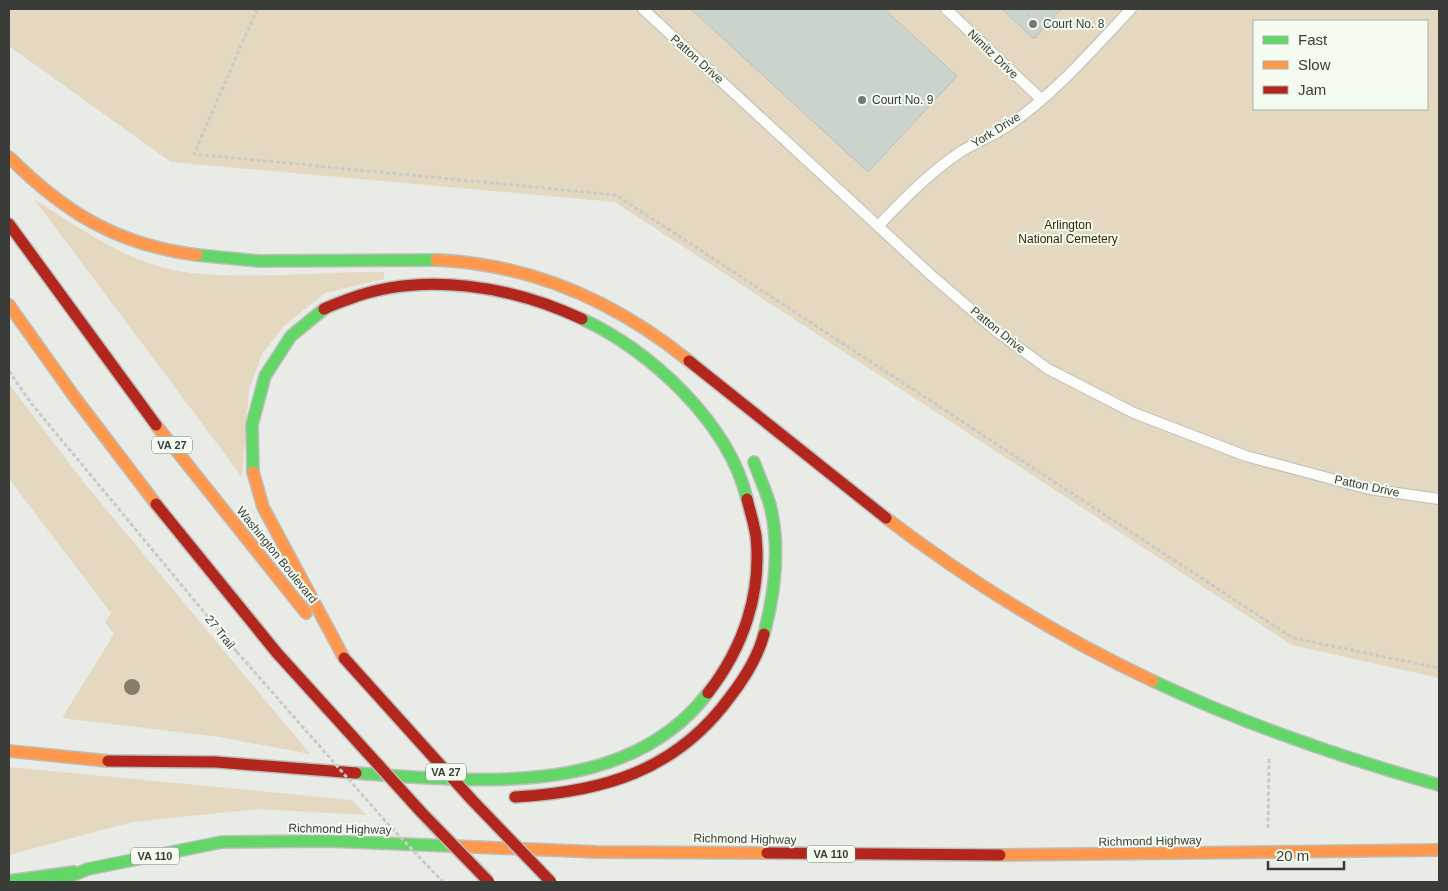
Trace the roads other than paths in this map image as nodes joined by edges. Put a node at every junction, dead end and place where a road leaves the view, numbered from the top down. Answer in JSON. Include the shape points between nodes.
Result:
{"nodes":[{"id":1,"x":643,"y":9,"type":"edge"},
{"id":2,"x":946,"y":9,"type":"edge"},
{"id":3,"x":1130,"y":9,"type":"edge"},
{"id":4,"x":1041,"y":99,"type":"junction"},
{"id":5,"x":9,"y":157,"type":"edge"},
{"id":6,"x":9,"y":224,"type":"edge"},
{"id":7,"x":880,"y":225,"type":"junction"},
{"id":8,"x":9,"y":305,"type":"edge"},
{"id":9,"x":672,"y":347,"type":"junction"},
{"id":10,"x":717,"y":399,"type":"dead end"},
{"id":11,"x":748,"y":450,"type":"dead end"},
{"id":12,"x":1439,"y":499,"type":"edge"},
{"id":13,"x":344,"y":658,"type":"junction"},
{"id":14,"x":9,"y":751,"type":"edge"},
{"id":15,"x":108,"y":761,"type":"junction"},
{"id":16,"x":176,"y":774,"type":"dead end"},
{"id":17,"x":1439,"y":785,"type":"edge"},
{"id":18,"x":386,"y":793,"type":"dead end"},
{"id":19,"x":426,"y":795,"type":"dead end"},
{"id":20,"x":455,"y":796,"type":"dead end"},
{"id":21,"x":484,"y":797,"type":"dead end"},
{"id":22,"x":503,"y":797,"type":"dead end"},
{"id":23,"x":1439,"y":850,"type":"edge"},
{"id":24,"x":88,"y":870,"type":"junction"},
{"id":25,"x":9,"y":881,"type":"edge"},
{"id":26,"x":56,"y":882,"type":"edge"},
{"id":27,"x":489,"y":882,"type":"edge"},
{"id":28,"x":551,"y":882,"type":"edge"}],
"edges":[{"from":1,"to":7,"type":"lane","name":"Patton Drive"},
{"from":2,"to":4,"type":"lane","name":"Nimitz Drive"},
{"from":3,"to":4,"type":"lane","name":"York Drive"},
{"from":4,"to":7,"type":"lane","name":"York Drive","via":[[1009,124],[949,161],[907,196]]},
{"from":5,"to":9,"type":"main road","via":[[56,200],[80,217],[135,242],[168,252],[237,261],[426,260],[498,266],[532,274],[593,297]]},
{"from":6,"to":13,"type":"main road","name":"Washington Boulevard","number":"VA 27","via":[[181,457]]},
{"from":7,"to":12,"type":"lane","name":"Patton Drive","via":[[931,274],[1048,370],[1134,413],[1246,456],[1369,489]]},
{"from":8,"to":27,"type":"main road","bridge":true,"via":[[91,421],[277,653]]},
{"from":9,"to":10,"type":"main road"},
{"from":9,"to":17,"type":"main road","via":[[895,524],[1032,616],[1168,688],[1269,731]]},
{"from":11,"to":22,"type":"main road","via":[[760,473],[773,517],[777,569],[766,630],[736,690],[703,730],[663,760],[640,772],[565,794]]},
{"from":13,"to":15,"type":"main road","via":[[263,507],[250,452],[254,407],[275,356],[302,326],[333,305],[384,288],[441,285],[502,291],[558,307],[605,329],[664,372],[714,430],[740,475],[754,520],[758,568],[755,593],[742,638],[718,680],[688,717],[650,745],[628,756],[581,771],[505,780],[195,761]]},
{"from":13,"to":28,"type":"main road","name":"Washington Boulevard","number":"VA 27","bridge":true},
{"from":14,"to":15,"type":"main road"},
{"from":15,"to":16,"type":"main road"},
{"from":18,"to":19,"type":"main road"},
{"from":20,"to":21,"type":"main road"},
{"from":23,"to":24,"type":"main road","name":"Richmond Highway","number":"VA 110","via":[[1076,856],[607,852],[328,841],[222,842]]},
{"from":24,"to":25,"type":"main road"},
{"from":24,"to":26,"type":"main road","name":"Richmond Highway","number":"VA 110"}]}
